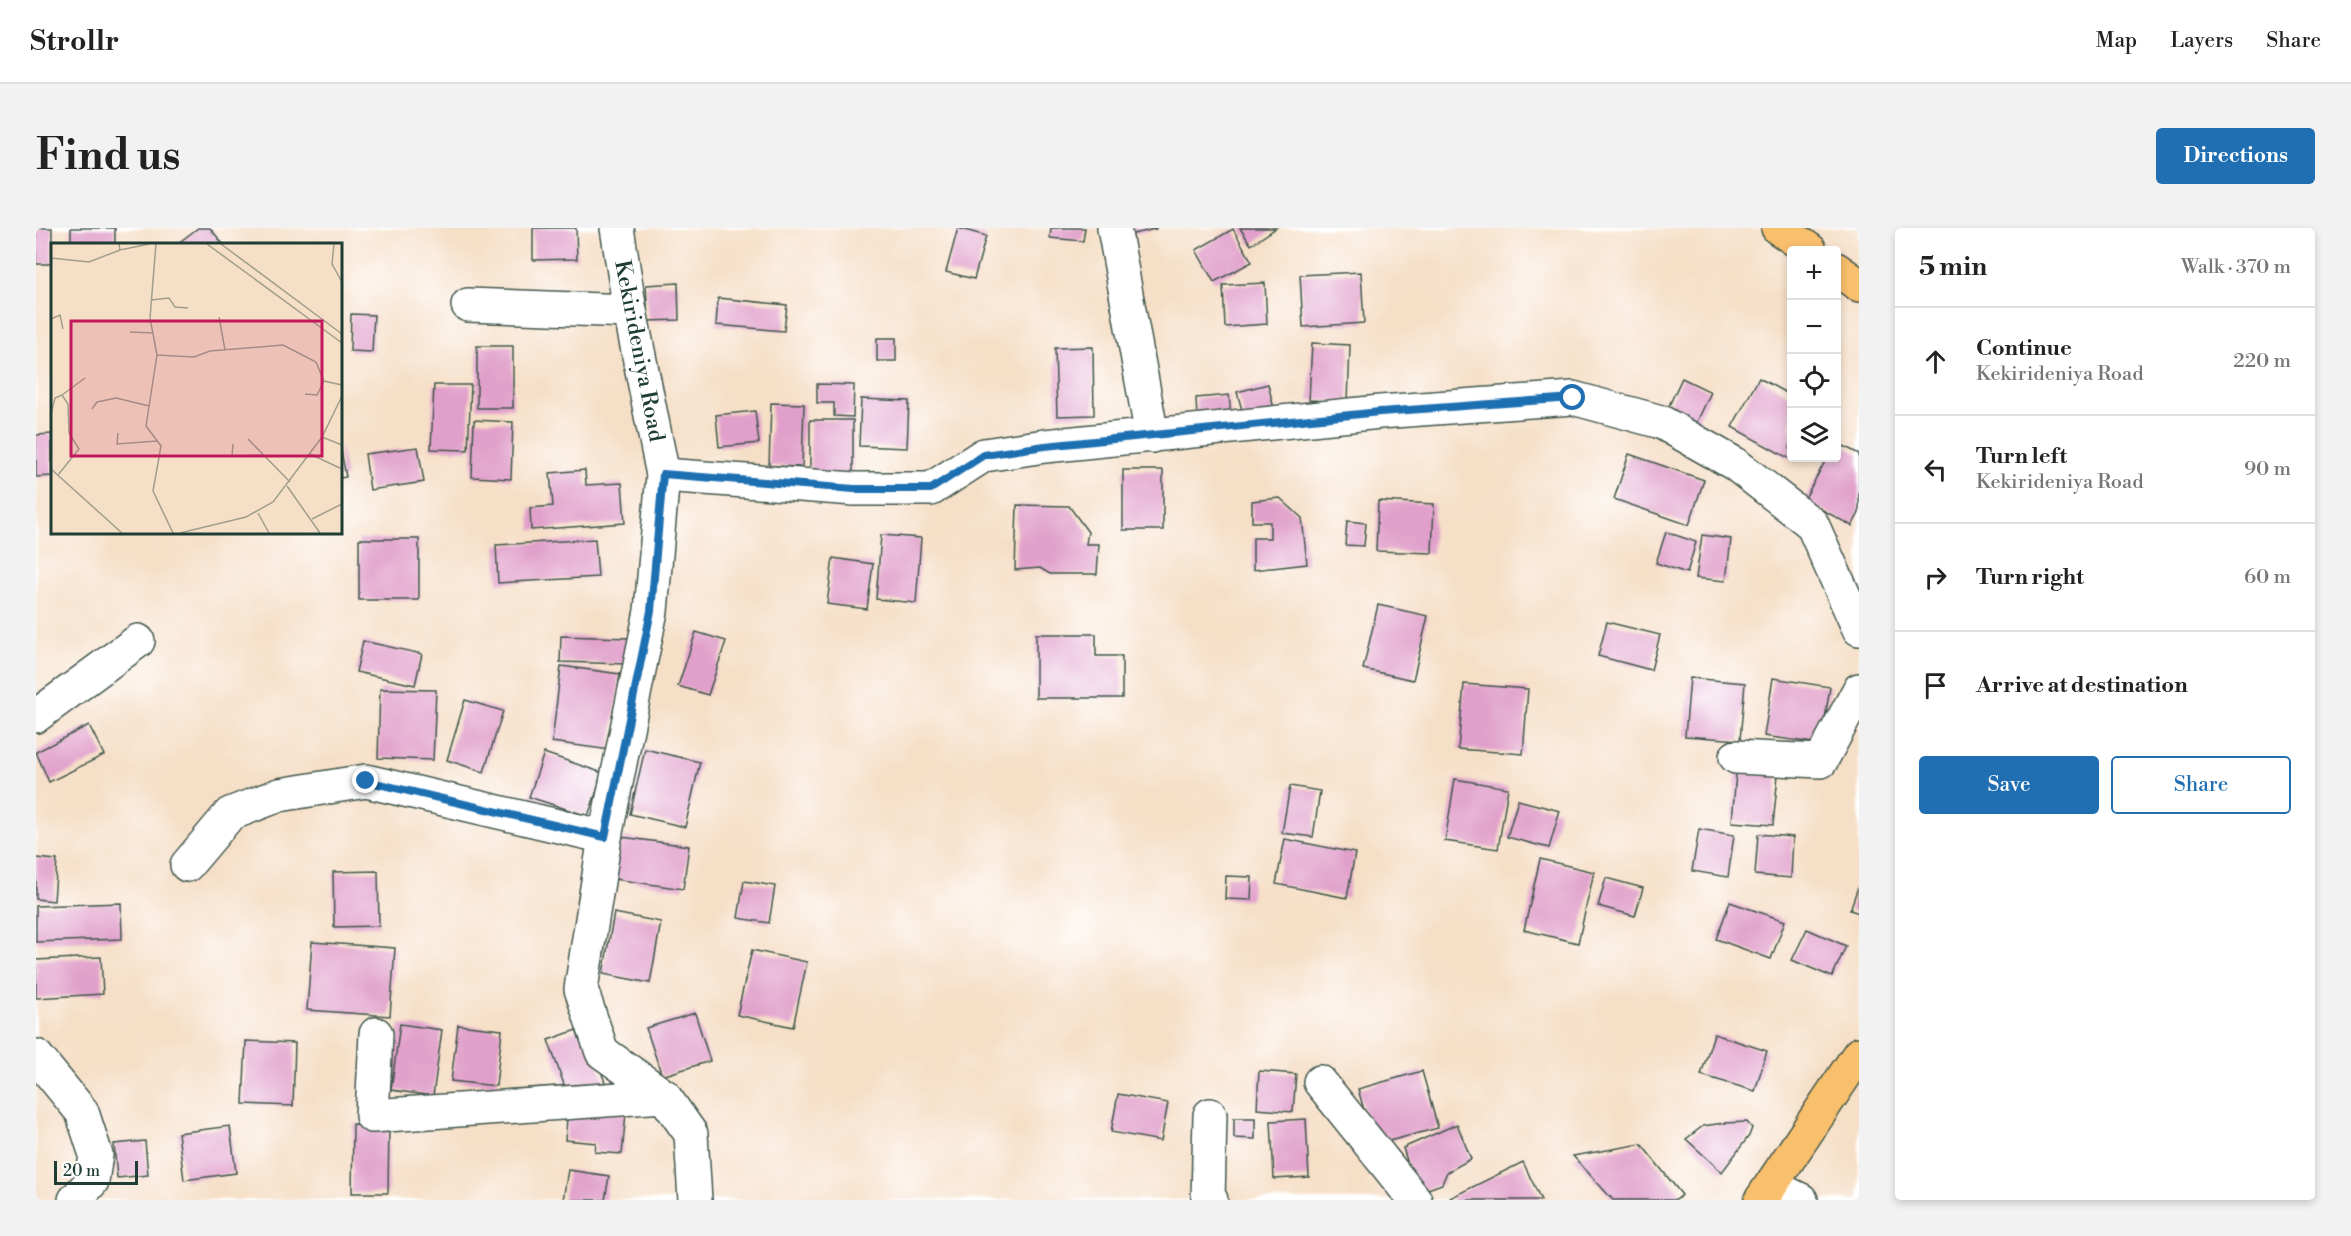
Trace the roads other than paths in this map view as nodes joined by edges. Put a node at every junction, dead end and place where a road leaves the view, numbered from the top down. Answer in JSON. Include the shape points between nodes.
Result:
{"nodes":[{"id":1,"x":617,"y":228,"type":"edge"},
{"id":2,"x":1114,"y":228,"type":"edge"},
{"id":3,"x":1778,"y":228,"type":"edge"},
{"id":4,"x":1804,"y":246,"type":"edge"},
{"id":5,"x":1841,"y":272,"type":"edge"},
{"id":6,"x":1859,"y":285,"type":"edge"},
{"id":7,"x":468,"y":305,"type":"dead end"},
{"id":8,"x":630,"y":311,"type":"junction"},
{"id":9,"x":1152,"y":436,"type":"junction"},
{"id":10,"x":663,"y":474,"type":"junction"},
{"id":11,"x":1859,"y":629,"type":"edge"},
{"id":12,"x":138,"y":640,"type":"dead end"},
{"id":13,"x":1859,"y":690,"type":"edge"},
{"id":14,"x":36,"y":716,"type":"edge"},
{"id":15,"x":1736,"y":757,"type":"dead end"},
{"id":16,"x":605,"y":837,"type":"junction"},
{"id":17,"x":187,"y":865,"type":"dead end"},
{"id":18,"x":376,"y":1034,"type":"dead end"},
{"id":19,"x":36,"y":1056,"type":"edge"},
{"id":20,"x":1858,"y":1060,"type":"edge"},
{"id":21,"x":1320,"y":1082,"type":"dead end"},
{"id":22,"x":664,"y":1096,"type":"junction"},
{"id":23,"x":1210,"y":1115,"type":"dead end"},
{"id":24,"x":1766,"y":1193,"type":"edge"},
{"id":25,"x":75,"y":1200,"type":"edge"},
{"id":26,"x":695,"y":1200,"type":"edge"},
{"id":27,"x":1211,"y":1200,"type":"edge"},
{"id":28,"x":1412,"y":1200,"type":"edge"},
{"id":29,"x":1801,"y":1200,"type":"edge"}],
"edges":[{"from":1,"to":8,"type":"street","name":"Kekirideniya Road"},
{"from":2,"to":9,"type":"street"},
{"from":3,"to":4,"type":"main road"},
{"from":5,"to":6,"type":"main road"},
{"from":7,"to":8,"type":"street"},
{"from":8,"to":10,"type":"street","name":"Kekirideniya Road"},
{"from":9,"to":10,"type":"street","name":"Kekirideniya Road","via":[[984,455],[931,489],[854,489]]},
{"from":9,"to":11,"type":"street","name":"Kekirideniya Road","via":[[1380,412],[1573,398],[1661,422],[1735,464],[1812,524]]},
{"from":10,"to":16,"type":"street","name":"Kekirideniya Road","via":[[651,611]]},
{"from":12,"to":14,"type":"street"},
{"from":13,"to":15,"type":"street","via":[[1821,761]]},
{"from":16,"to":17,"type":"street","via":[[366,781],[279,795],[230,814]]},
{"from":16,"to":22,"type":"street","name":"Kekirideniya Road","via":[[582,989],[602,1052]]},
{"from":18,"to":22,"type":"street","via":[[372,1116]]},
{"from":19,"to":25,"type":"street","via":[[82,1112],[96,1155],[92,1181]]},
{"from":20,"to":24,"type":"main road"},
{"from":21,"to":28,"type":"street"},
{"from":22,"to":26,"type":"street","name":"Kekirideniya Road","via":[[692,1134]]},
{"from":23,"to":27,"type":"street"},
{"from":24,"to":29,"type":"street"}]}
